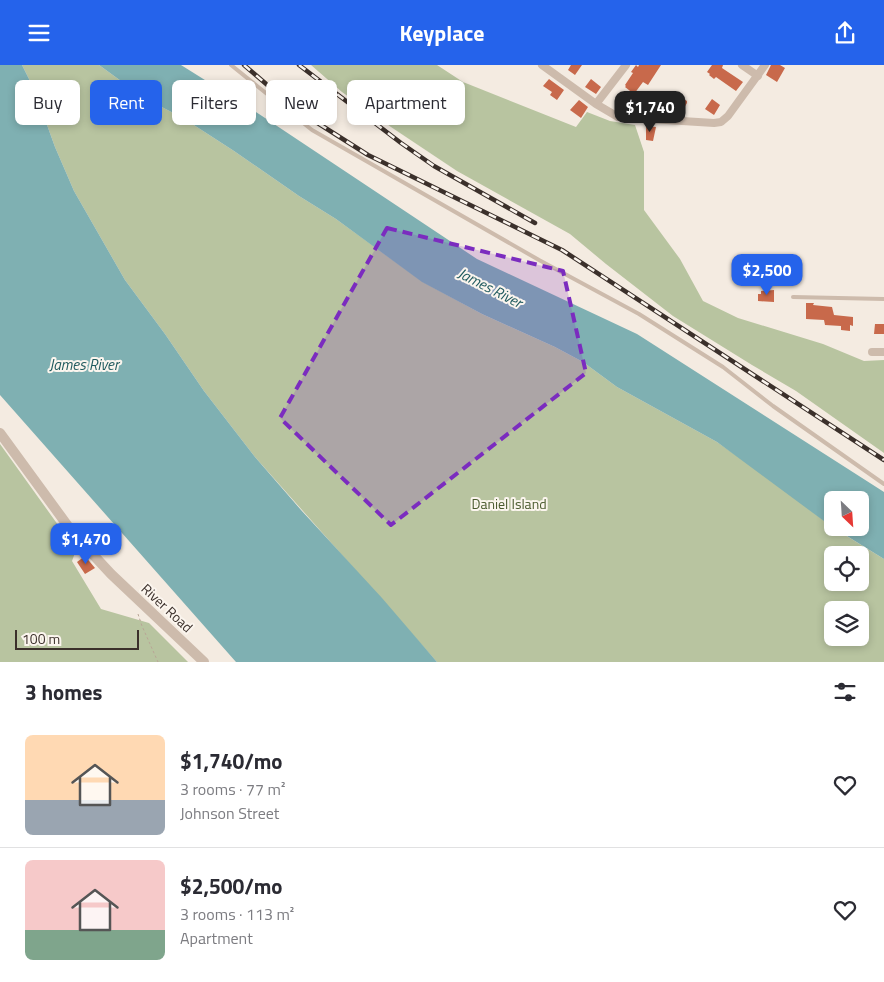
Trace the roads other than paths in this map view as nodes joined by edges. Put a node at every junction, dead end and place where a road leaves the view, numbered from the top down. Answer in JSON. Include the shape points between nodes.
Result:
{"nodes":[{"id":1,"x":231,"y":65,"type":"edge"},
{"id":2,"x":542,"y":65,"type":"edge"},
{"id":3,"x":626,"y":65,"type":"edge"},
{"id":4,"x":742,"y":65,"type":"edge"},
{"id":5,"x":766,"y":65,"type":"edge"},
{"id":6,"x":758,"y":76,"type":"junction"},
{"id":7,"x":596,"y":104,"type":"junction"},
{"id":8,"x":793,"y":297,"type":"dead end"},
{"id":9,"x":884,"y":299,"type":"edge"},
{"id":10,"x":872,"y":351,"type":"dead end"},
{"id":11,"x":884,"y":352,"type":"edge"},
{"id":12,"x":0,"y":433,"type":"edge"},
{"id":13,"x":884,"y":483,"type":"edge"},
{"id":14,"x":204,"y":662,"type":"edge"}],
"edges":[{"from":1,"to":13,"type":"lane","via":[[312,130],[639,314],[723,367]]},
{"from":2,"to":7,"type":"street"},
{"from":3,"to":7,"type":"street"},
{"from":4,"to":6,"type":"street"},
{"from":5,"to":6,"type":"street"},
{"from":6,"to":7,"type":"street","via":[[721,122],[618,117]]},
{"from":8,"to":9,"type":"lane"},
{"from":10,"to":11,"type":"street"},
{"from":12,"to":14,"type":"street","name":"River Road","via":[[73,533],[117,580]]}]}
